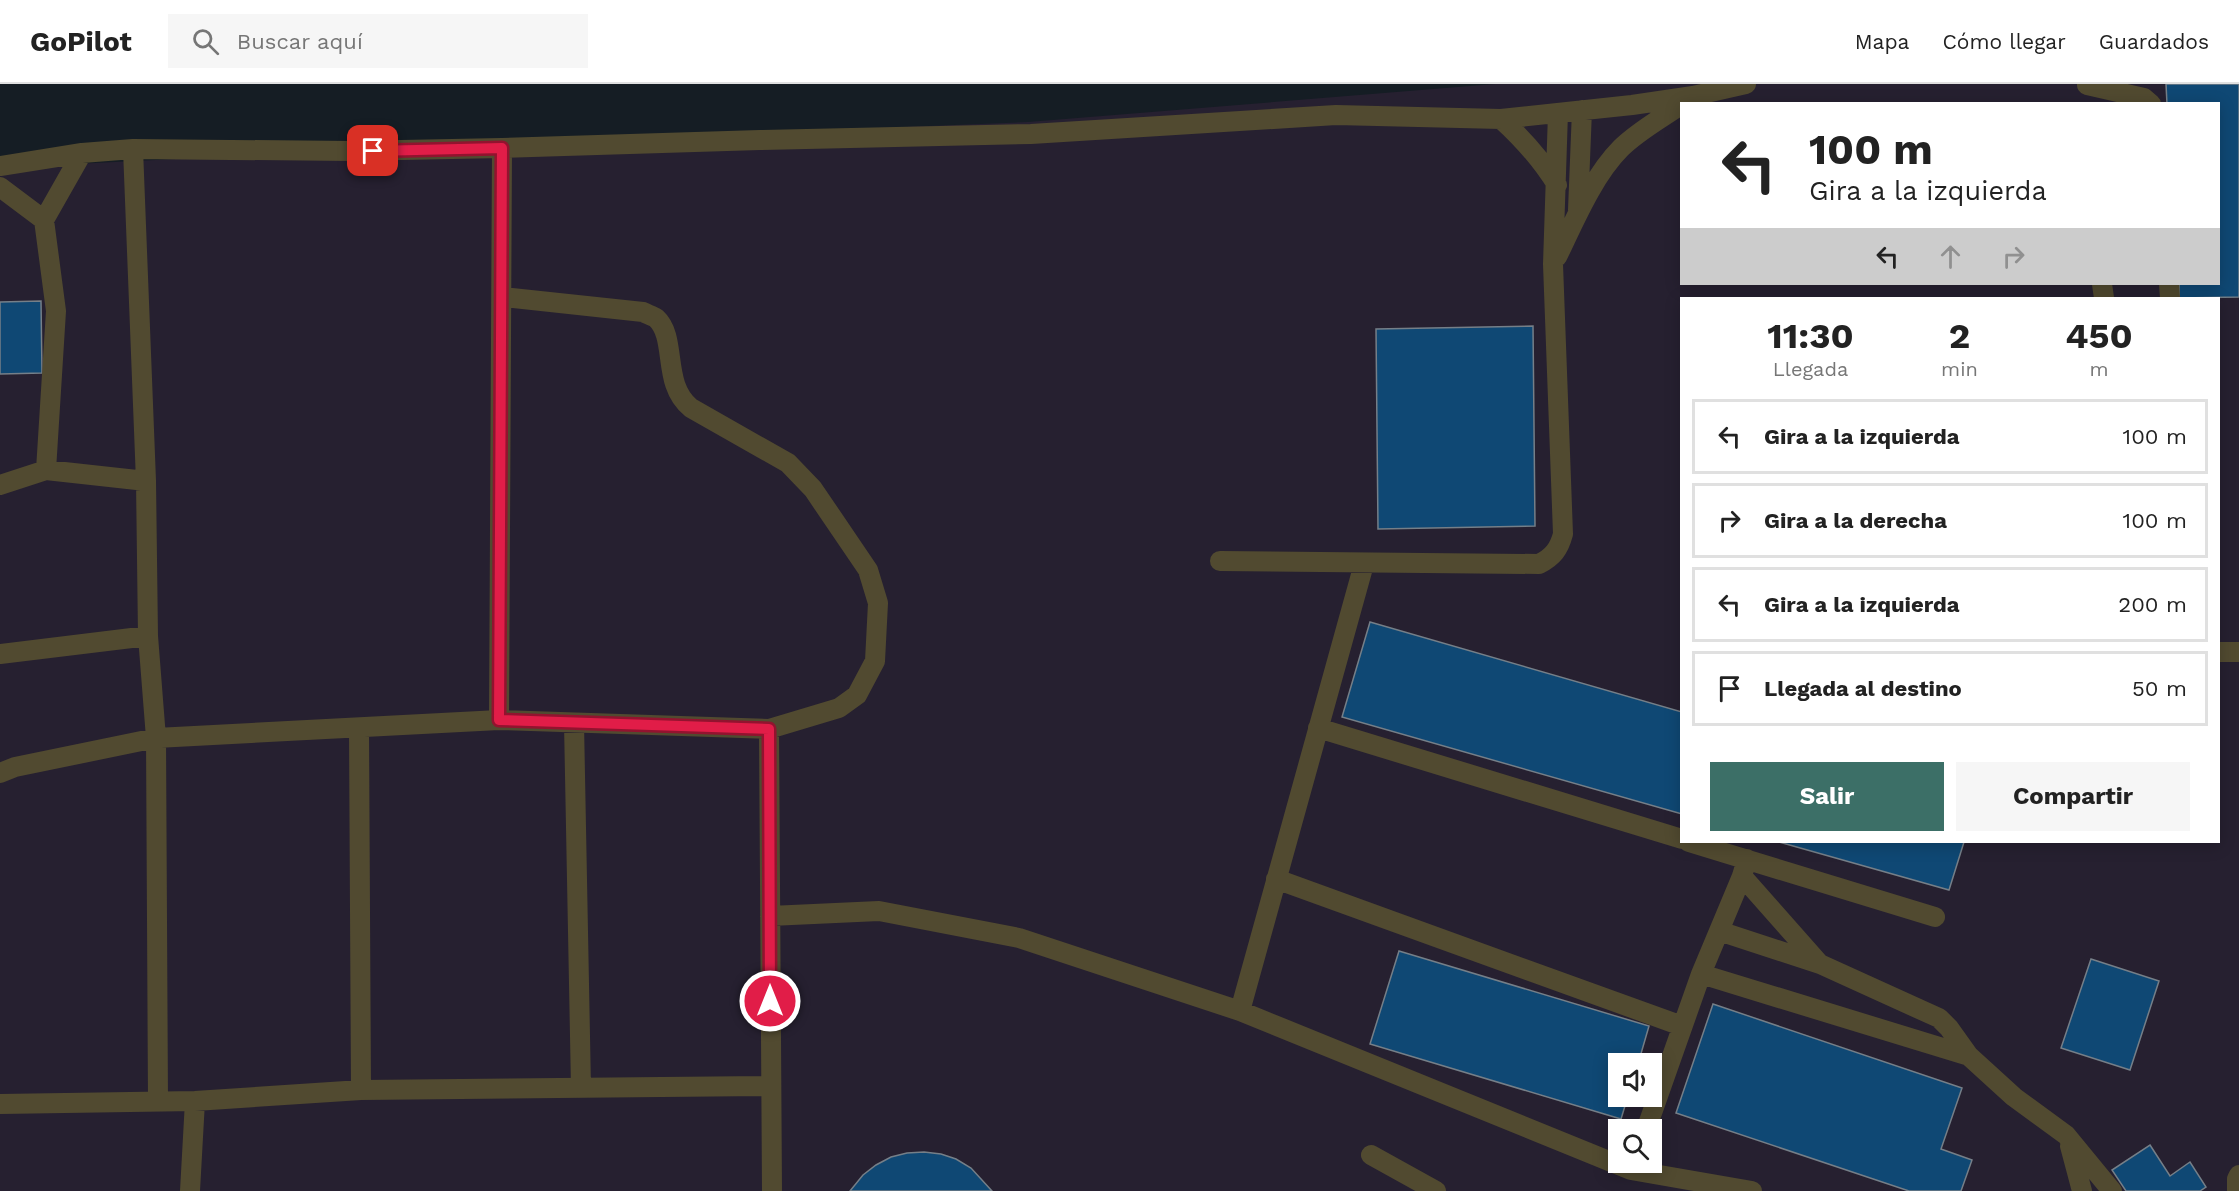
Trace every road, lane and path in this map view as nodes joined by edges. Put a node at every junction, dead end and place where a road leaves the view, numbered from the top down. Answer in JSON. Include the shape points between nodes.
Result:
{"nodes":[{"id":1,"x":1746,"y":84,"type":"edge"},
{"id":2,"x":2088,"y":91,"type":"edge"},
{"id":3,"x":1685,"y":101,"type":"edge"},
{"id":4,"x":2149,"y":102,"type":"edge"},
{"id":5,"x":1680,"y":105,"type":"edge"},
{"id":6,"x":1582,"y":110,"type":"junction"},
{"id":7,"x":1558,"y":113,"type":"junction"},
{"id":8,"x":1500,"y":119,"type":"junction"},
{"id":9,"x":133,"y":148,"type":"junction"},
{"id":10,"x":502,"y":148,"type":"junction"},
{"id":11,"x":82,"y":153,"type":"junction"},
{"id":12,"x":0,"y":166,"type":"edge"},
{"id":13,"x":1557,"y":185,"type":"junction"},
{"id":14,"x":0,"y":187,"type":"edge"},
{"id":15,"x":1578,"y":213,"type":"junction"},
{"id":16,"x":44,"y":220,"type":"junction"},
{"id":17,"x":1553,"y":264,"type":"junction"},
{"id":18,"x":503,"y":297,"type":"junction"},
{"id":19,"x":46,"y":470,"type":"junction"},
{"id":20,"x":146,"y":481,"type":"junction"},
{"id":21,"x":0,"y":485,"type":"edge"},
{"id":22,"x":1220,"y":561,"type":"dead end"},
{"id":23,"x":1364,"y":564,"type":"junction"},
{"id":24,"x":148,"y":636,"type":"junction"},
{"id":25,"x":2220,"y":652,"type":"edge"},
{"id":26,"x":2239,"y":652,"type":"edge"},
{"id":27,"x":0,"y":654,"type":"edge"},
{"id":28,"x":499,"y":720,"type":"junction"},
{"id":29,"x":574,"y":723,"type":"junction"},
{"id":30,"x":1318,"y":728,"type":"junction"},
{"id":31,"x":359,"y":729,"type":"junction"},
{"id":32,"x":769,"y":729,"type":"junction"},
{"id":33,"x":156,"y":738,"type":"junction"},
{"id":34,"x":0,"y":773,"type":"edge"},
{"id":35,"x":1680,"y":838,"type":"edge"},
{"id":36,"x":1691,"y":843,"type":"edge"},
{"id":37,"x":1744,"y":868,"type":"junction"},
{"id":38,"x":1276,"y":879,"type":"junction"},
{"id":39,"x":770,"y":916,"type":"junction"},
{"id":40,"x":1935,"y":917,"type":"dead end"},
{"id":41,"x":1719,"y":931,"type":"junction"},
{"id":42,"x":1820,"y":964,"type":"junction"},
{"id":43,"x":1701,"y":974,"type":"junction"},
{"id":44,"x":1240,"y":1011,"type":"junction"},
{"id":45,"x":1682,"y":1026,"type":"junction"},
{"id":46,"x":1969,"y":1056,"type":"junction"},
{"id":47,"x":771,"y":1086,"type":"junction"},
{"id":48,"x":581,"y":1088,"type":"junction"},
{"id":49,"x":361,"y":1090,"type":"junction"},
{"id":50,"x":195,"y":1101,"type":"junction"},
{"id":51,"x":158,"y":1102,"type":"junction"},
{"id":52,"x":0,"y":1104,"type":"edge"},
{"id":53,"x":1650,"y":1119,"type":"edge"},
{"id":54,"x":2066,"y":1135,"type":"junction"},
{"id":55,"x":1371,"y":1155,"type":"dead end"},
{"id":56,"x":1608,"y":1156,"type":"edge"},
{"id":57,"x":1662,"y":1172,"type":"edge"},
{"id":58,"x":2239,"y":1175,"type":"edge"},
{"id":59,"x":190,"y":1191,"type":"edge"},
{"id":60,"x":772,"y":1191,"type":"edge"},
{"id":61,"x":1436,"y":1191,"type":"edge"},
{"id":62,"x":1752,"y":1191,"type":"edge"},
{"id":63,"x":2082,"y":1191,"type":"edge"},
{"id":64,"x":2112,"y":1191,"type":"edge"},
{"id":65,"x":2237,"y":1191,"type":"edge"}],
"edges":[{"from":1,"to":3,"type":"street"},
{"from":2,"to":4,"type":"street","via":[[2144,98]]},
{"from":3,"to":6,"type":"street"},
{"from":5,"to":15,"type":"street","via":[[1622,147],[1605,166]]},
{"from":6,"to":7,"type":"street"},
{"from":6,"to":15,"type":"street"},
{"from":7,"to":8,"type":"street"},
{"from":7,"to":13,"type":"street"},
{"from":8,"to":10,"type":"street","via":[[1336,115],[1031,134]]},
{"from":8,"to":13,"type":"street","via":[[1526,143]]},
{"from":9,"to":10,"type":"street","via":[[351,151]]},
{"from":9,"to":11,"type":"street"},
{"from":9,"to":20,"type":"street"},
{"from":10,"to":18,"type":"street"},
{"from":11,"to":12,"type":"street"},
{"from":11,"to":16,"type":"street"},
{"from":13,"to":17,"type":"street"},
{"from":14,"to":16,"type":"street"},
{"from":15,"to":17,"type":"street"},
{"from":16,"to":19,"type":"street","via":[[56,311]]},
{"from":17,"to":23,"type":"street","via":[[1563,534],[1559,548],[1539,564]]},
{"from":18,"to":28,"type":"street"},
{"from":18,"to":32,"type":"street","via":[[643,312],[655,317],[664,328],[676,391],[682,401],[802,475],[868,570],[879,603],[874,661],[857,695],[839,708]]},
{"from":19,"to":20,"type":"street"},
{"from":19,"to":21,"type":"street"},
{"from":20,"to":24,"type":"street"},
{"from":22,"to":23,"type":"street"},
{"from":23,"to":30,"type":"street"},
{"from":24,"to":27,"type":"street"},
{"from":24,"to":33,"type":"street"},
{"from":25,"to":26,"type":"street"},
{"from":28,"to":29,"type":"street"},
{"from":28,"to":31,"type":"street"},
{"from":29,"to":32,"type":"street"},
{"from":29,"to":48,"type":"street"},
{"from":30,"to":35,"type":"street"},
{"from":30,"to":38,"type":"street"},
{"from":31,"to":33,"type":"street"},
{"from":31,"to":49,"type":"street"},
{"from":32,"to":39,"type":"street"},
{"from":33,"to":34,"type":"street"},
{"from":33,"to":51,"type":"street"},
{"from":36,"to":37,"type":"street"},
{"from":37,"to":40,"type":"street"},
{"from":37,"to":41,"type":"street"},
{"from":37,"to":42,"type":"street"},
{"from":38,"to":44,"type":"street"},
{"from":38,"to":45,"type":"street"},
{"from":39,"to":44,"type":"street","via":[[879,911],[1019,938]]},
{"from":39,"to":47,"type":"street"},
{"from":41,"to":42,"type":"street"},
{"from":41,"to":43,"type":"street"},
{"from":42,"to":46,"type":"street","via":[[1939,1018]]},
{"from":43,"to":45,"type":"street"},
{"from":43,"to":46,"type":"street"},
{"from":44,"to":56,"type":"street"},
{"from":45,"to":53,"type":"street"},
{"from":46,"to":54,"type":"street","via":[[2013,1097]]},
{"from":47,"to":48,"type":"street"},
{"from":47,"to":60,"type":"street"},
{"from":48,"to":49,"type":"street"},
{"from":49,"to":50,"type":"street"},
{"from":50,"to":51,"type":"street"},
{"from":50,"to":59,"type":"street"},
{"from":51,"to":52,"type":"street"},
{"from":54,"to":63,"type":"street"},
{"from":54,"to":64,"type":"street"},
{"from":55,"to":61,"type":"street"},
{"from":57,"to":62,"type":"street"},
{"from":58,"to":65,"type":"street"}]}
